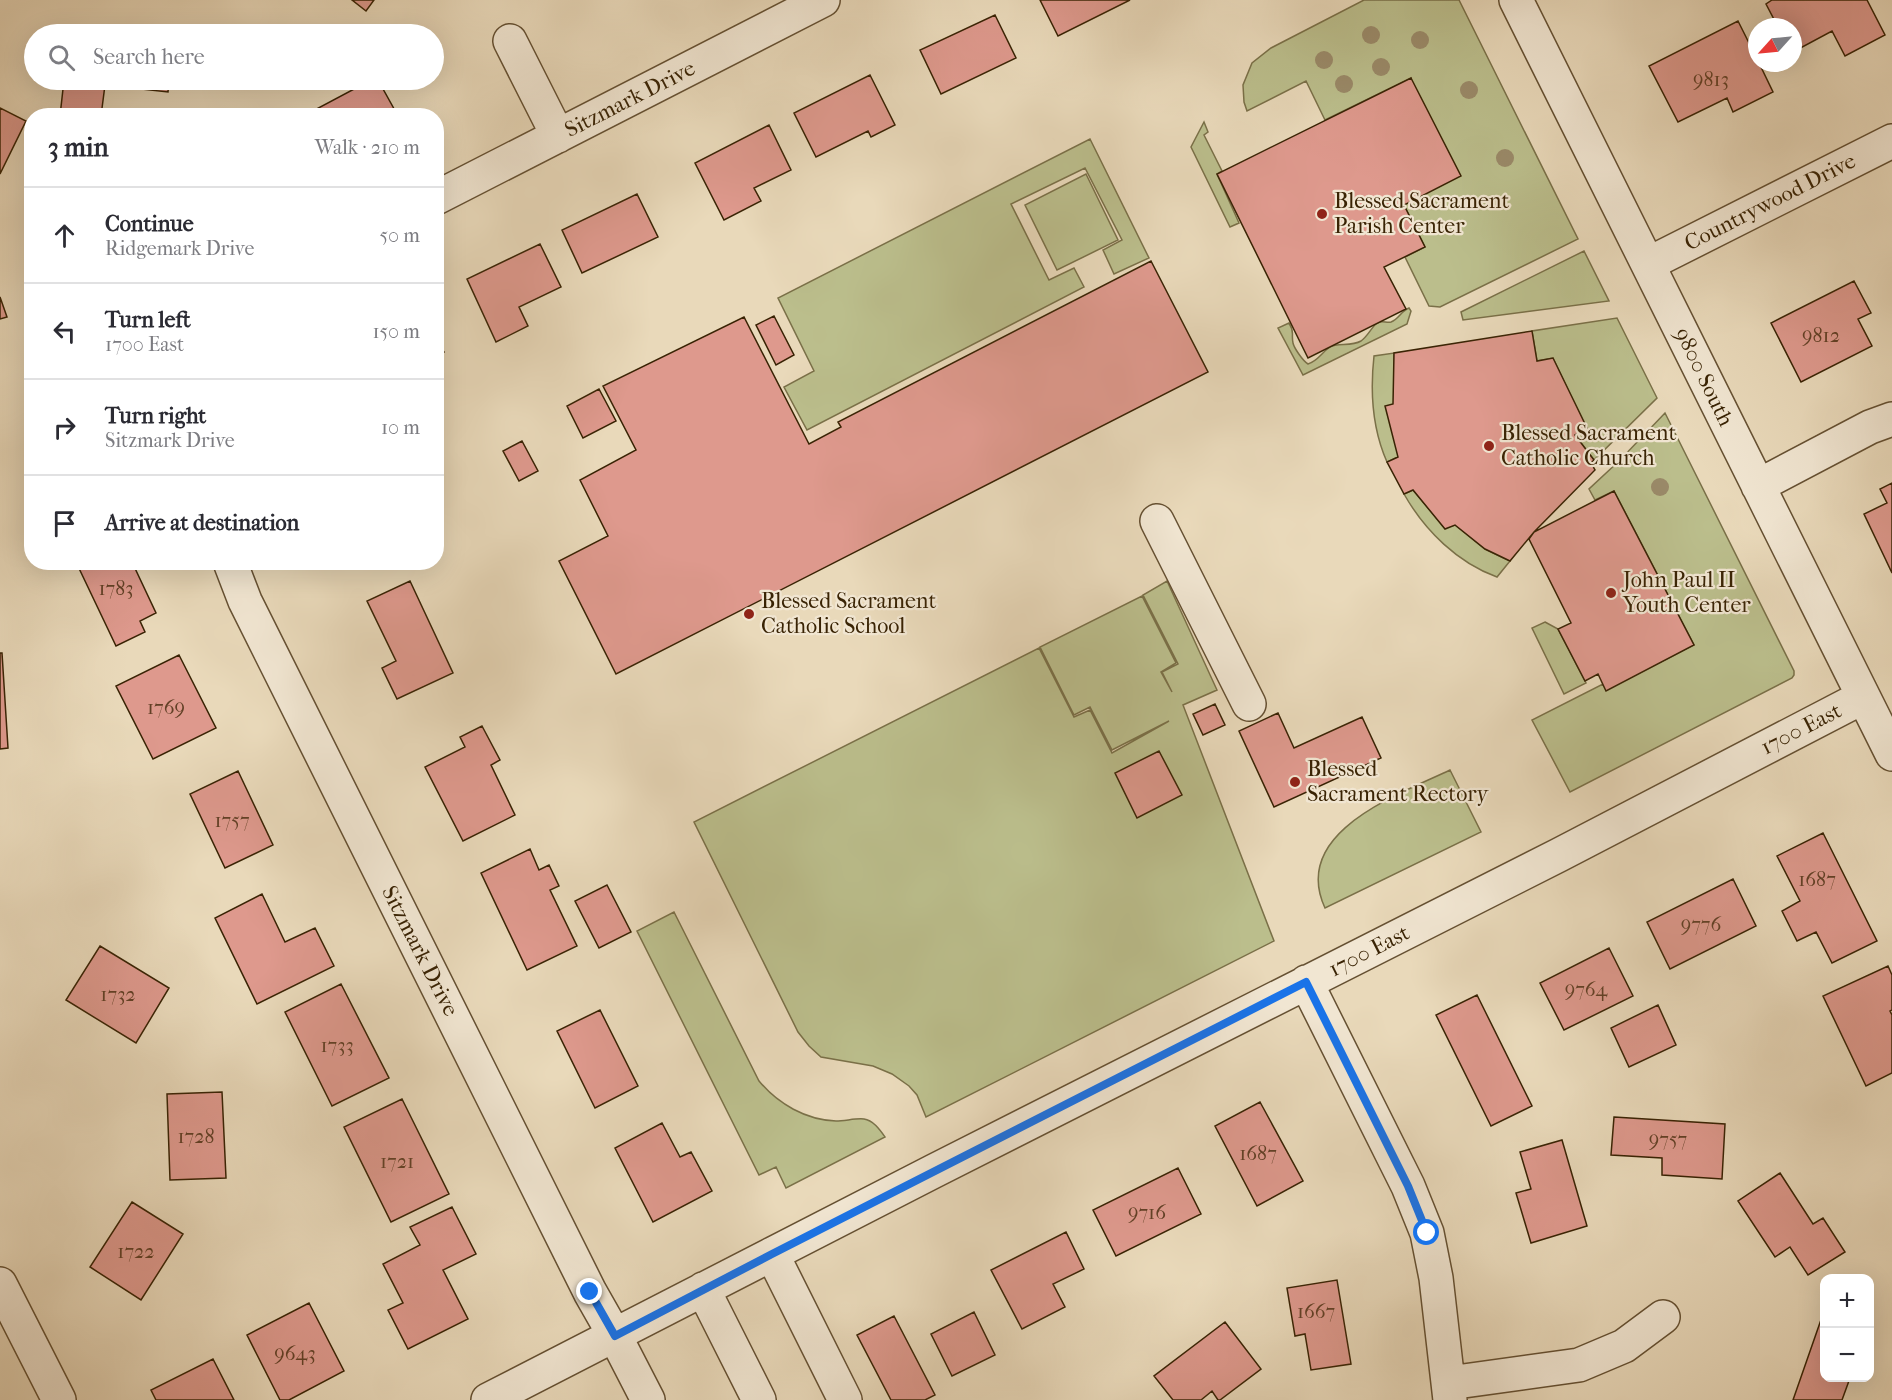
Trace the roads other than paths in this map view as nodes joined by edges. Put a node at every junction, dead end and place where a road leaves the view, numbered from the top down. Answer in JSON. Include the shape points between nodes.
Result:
{"nodes":[{"id":1,"x":823,"y":0,"type":"edge"},
{"id":2,"x":1516,"y":0,"type":"edge"},
{"id":3,"x":510,"y":41,"type":"dead end"},
{"id":4,"x":558,"y":136,"type":"junction"},
{"id":5,"x":1892,"y":141,"type":"edge"},
{"id":6,"x":444,"y":194,"type":"edge"},
{"id":7,"x":1648,"y":264,"type":"junction"},
{"id":8,"x":1892,"y":419,"type":"edge"},
{"id":9,"x":1758,"y":486,"type":"junction"},
{"id":10,"x":1156,"y":521,"type":"dead end"},
{"id":11,"x":233,"y":570,"type":"edge"},
{"id":12,"x":1863,"y":697,"type":"junction"},
{"id":13,"x":1249,"y":704,"type":"dead end"},
{"id":14,"x":1892,"y":754,"type":"edge"},
{"id":15,"x":1306,"y":982,"type":"junction"},
{"id":16,"x":772,"y":1254,"type":"junction"},
{"id":17,"x":0,"y":1284,"type":"edge"},
{"id":18,"x":703,"y":1289,"type":"junction"},
{"id":19,"x":1663,"y":1317,"type":"dead end"},
{"id":20,"x":615,"y":1336,"type":"junction"},
{"id":21,"x":1450,"y":1391,"type":"edge"},
{"id":22,"x":59,"y":1400,"type":"edge"},
{"id":23,"x":488,"y":1400,"type":"edge"},
{"id":24,"x":648,"y":1400,"type":"edge"},
{"id":25,"x":759,"y":1400,"type":"edge"},
{"id":26,"x":845,"y":1400,"type":"edge"}],
"edges":[{"from":1,"to":4,"type":"street","name":"Sitzmark Drive"},
{"from":2,"to":7,"type":"street","name":"9800 South"},
{"from":3,"to":4,"type":"street"},
{"from":4,"to":6,"type":"street","name":"Sitzmark Drive"},
{"from":5,"to":7,"type":"street","name":"Countrywood Drive"},
{"from":7,"to":9,"type":"street","name":"9800 South"},
{"from":8,"to":9,"type":"street"},
{"from":9,"to":12,"type":"street","name":"9800 South"},
{"from":10,"to":13,"type":"street"},
{"from":11,"to":20,"type":"street","name":"Sitzmark Drive","via":[[245,601]]},
{"from":12,"to":14,"type":"street","name":"9800 South"},
{"from":12,"to":15,"type":"street","name":"1700 East"},
{"from":15,"to":16,"type":"street","name":"1700 East"},
{"from":15,"to":21,"type":"street","via":[[1408,1186],[1427,1233]]},
{"from":16,"to":18,"type":"street","name":"1700 East"},
{"from":16,"to":26,"type":"street"},
{"from":17,"to":22,"type":"street"},
{"from":18,"to":20,"type":"street","name":"1700 East"},
{"from":18,"to":25,"type":"street"},
{"from":19,"to":21,"type":"street","via":[[1624,1346],[1579,1365]]},
{"from":20,"to":23,"type":"street","name":"1700 East"},
{"from":20,"to":24,"type":"street","name":"Sitzmark Drive"}]}
